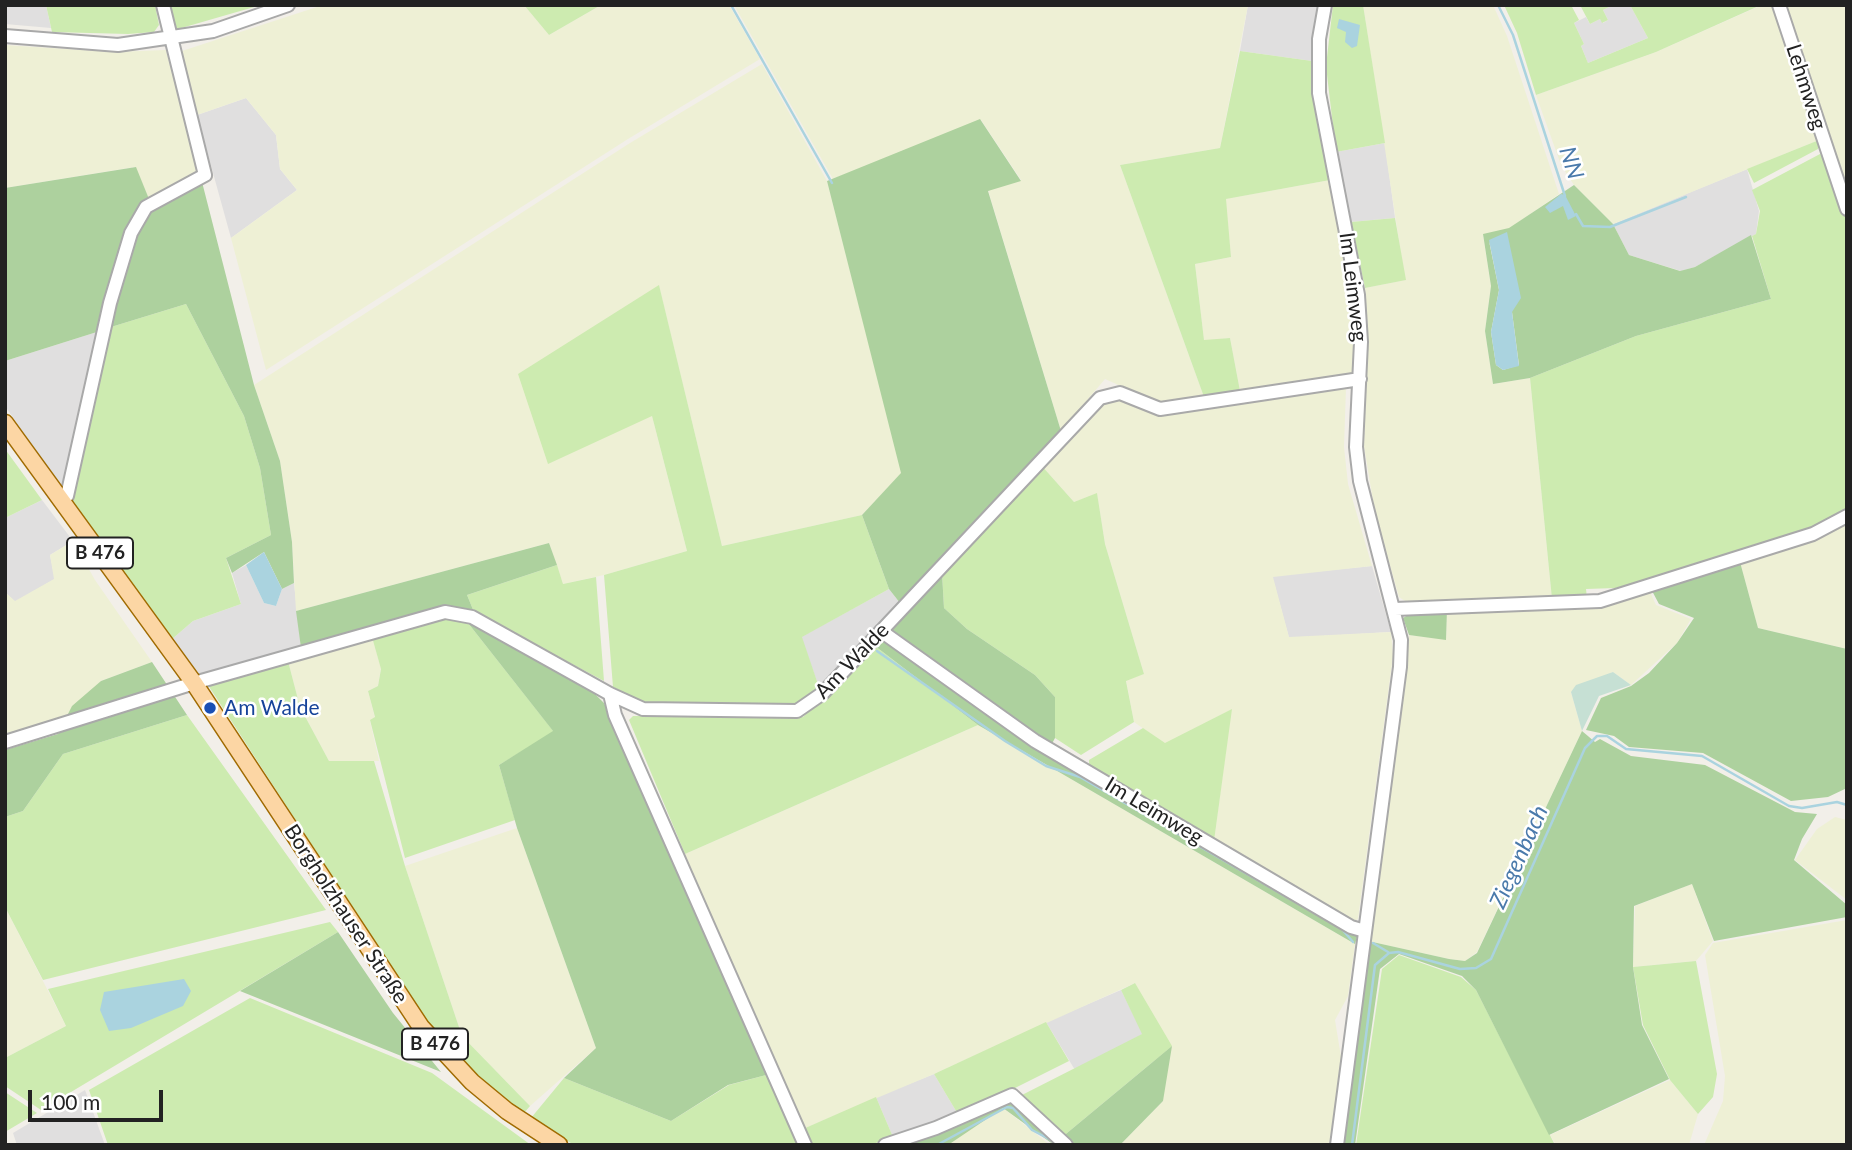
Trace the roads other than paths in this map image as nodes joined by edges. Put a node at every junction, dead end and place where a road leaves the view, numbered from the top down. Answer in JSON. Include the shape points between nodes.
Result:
{"nodes":[{"id":1,"x":163,"y":5,"type":"edge"},
{"id":2,"x":288,"y":5,"type":"edge"},
{"id":3,"x":1325,"y":5,"type":"edge"},
{"id":4,"x":1779,"y":5,"type":"edge"},
{"id":5,"x":5,"y":36,"type":"edge"},
{"id":6,"x":171,"y":39,"type":"junction"},
{"id":7,"x":1847,"y":209,"type":"edge"},
{"id":8,"x":1360,"y":379,"type":"junction"},
{"id":9,"x":5,"y":422,"type":"edge"},
{"id":10,"x":62,"y":500,"type":"junction"},
{"id":11,"x":1847,"y":516,"type":"edge"},
{"id":12,"x":1395,"y":609,"type":"junction"},
{"id":13,"x":881,"y":631,"type":"junction"},
{"id":14,"x":194,"y":683,"type":"junction"},
{"id":15,"x":610,"y":694,"type":"junction"},
{"id":16,"x":5,"y":742,"type":"edge"},
{"id":17,"x":1365,"y":930,"type":"junction"},
{"id":18,"x":559,"y":1145,"type":"edge"},
{"id":19,"x":806,"y":1145,"type":"edge"},
{"id":20,"x":885,"y":1145,"type":"edge"},
{"id":21,"x":1066,"y":1145,"type":"edge"},
{"id":22,"x":1337,"y":1145,"type":"edge"}],
"edges":[{"from":1,"to":6,"type":"street"},
{"from":2,"to":6,"type":"street","via":[[212,31]]},
{"from":3,"to":8,"type":"street","name":"Im Leimweg","via":[[1319,39],[1319,93],[1358,295]]},
{"from":4,"to":7,"type":"street","name":"Lehmweg"},
{"from":5,"to":6,"type":"street","via":[[118,45]]},
{"from":6,"to":10,"type":"street","via":[[205,175],[146,207],[131,233],[110,303],[67,496]]},
{"from":8,"to":12,"type":"street","name":"Im Leimweg","via":[[1356,447],[1360,481]]},
{"from":8,"to":13,"type":"street","name":"Am Walde","via":[[1160,409],[1120,393],[1100,398]]},
{"from":9,"to":10,"type":"main road","name":"Borgholzhauser Straße","number":"B 476"},
{"from":10,"to":14,"type":"main road","name":"Borgholzhauser Straße","number":"B 476"},
{"from":11,"to":12,"type":"street","via":[[1813,534],[1601,601]]},
{"from":12,"to":17,"type":"street","name":"Im Leimweg","via":[[1401,667]]},
{"from":13,"to":15,"type":"street","name":"Am Walde","via":[[823,693],[797,712],[643,709]]},
{"from":13,"to":17,"type":"street","name":"Im Leimweg","via":[[1035,741],[1351,927]]},
{"from":14,"to":15,"type":"street","name":"Am Walde","via":[[445,612],[472,617]]},
{"from":14,"to":16,"type":"street"},
{"from":14,"to":18,"type":"main road","name":"Borgholzhauser Straße","number":"B 476","via":[[421,1027],[472,1082]]},
{"from":15,"to":19,"type":"street","via":[[615,715]]},
{"from":17,"to":22,"type":"street","name":"Im Leimweg"},
{"from":20,"to":21,"type":"street","via":[[1012,1096]]}]}
